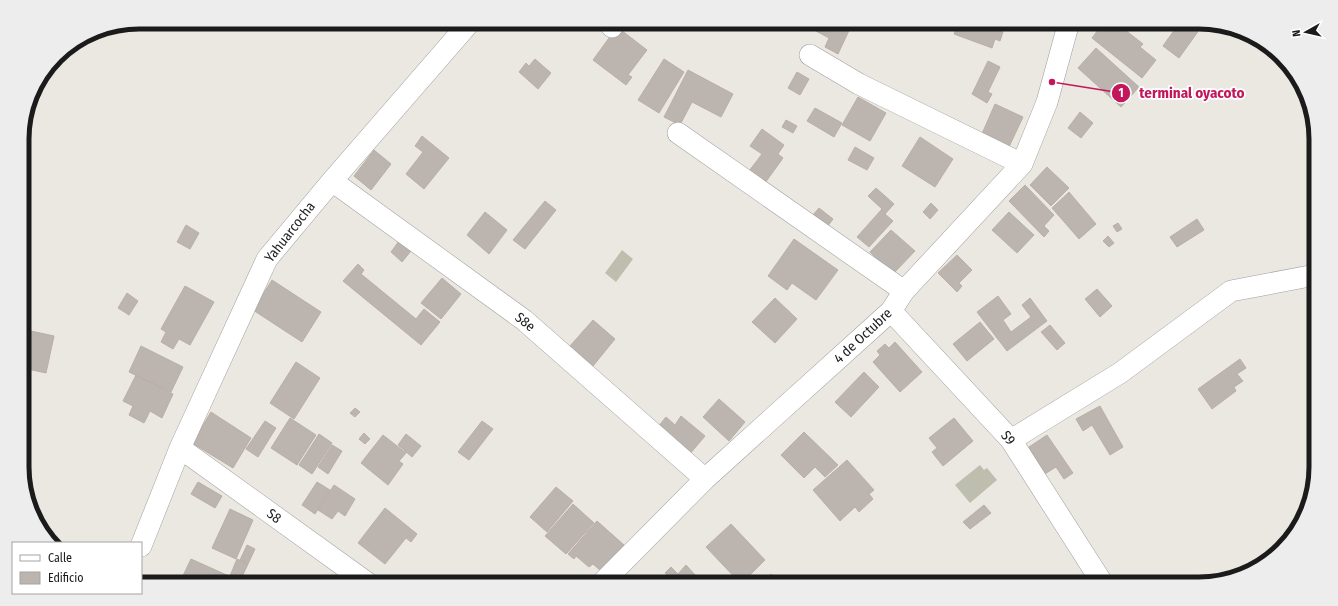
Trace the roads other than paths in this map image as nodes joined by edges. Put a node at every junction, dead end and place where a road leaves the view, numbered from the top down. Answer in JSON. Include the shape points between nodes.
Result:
{"nodes":[{"id":1,"x":464,"y":29,"type":"edge"},
{"id":2,"x":1067,"y":29,"type":"edge"},
{"id":3,"x":810,"y":55,"type":"dead end"},
{"id":4,"x":678,"y":133,"type":"dead end"},
{"id":5,"x":1022,"y":164,"type":"junction"},
{"id":6,"x":332,"y":181,"type":"junction"},
{"id":7,"x":1309,"y":275,"type":"edge"},
{"id":8,"x":904,"y":291,"type":"junction"},
{"id":9,"x":891,"y":311,"type":"junction"},
{"id":10,"x":1011,"y":440,"type":"junction"},
{"id":11,"x":180,"y":448,"type":"junction"},
{"id":12,"x":705,"y":479,"type":"junction"},
{"id":13,"x":142,"y":543,"type":"edge"},
{"id":14,"x":359,"y":577,"type":"edge"},
{"id":15,"x":608,"y":577,"type":"edge"},
{"id":16,"x":1099,"y":577,"type":"edge"}],
"edges":[{"from":1,"to":6,"type":"street","name":"Yahuarcocha"},
{"from":2,"to":5,"type":"street","name":"4 de Octubre","via":[[1047,102]]},
{"from":3,"to":5,"type":"street","via":[[865,87]]},
{"from":4,"to":8,"type":"street"},
{"from":5,"to":8,"type":"street","name":"4 de Octubre"},
{"from":6,"to":11,"type":"street","name":"Yahuarcocha","via":[[267,259]]},
{"from":6,"to":12,"type":"street","name":"S8e","via":[[524,320]]},
{"from":7,"to":10,"type":"street","via":[[1231,291],[1120,373]]},
{"from":8,"to":9,"type":"street","name":"4 de Octubre"},
{"from":9,"to":10,"type":"street","name":"S9"},
{"from":9,"to":12,"type":"street","name":"4 de Octubre"},
{"from":10,"to":16,"type":"street","name":"S9"},
{"from":11,"to":13,"type":"street","name":"Yahuarcocha"},
{"from":11,"to":14,"type":"street","name":"S8"},
{"from":12,"to":15,"type":"street","name":"4 de Octubre"}]}
